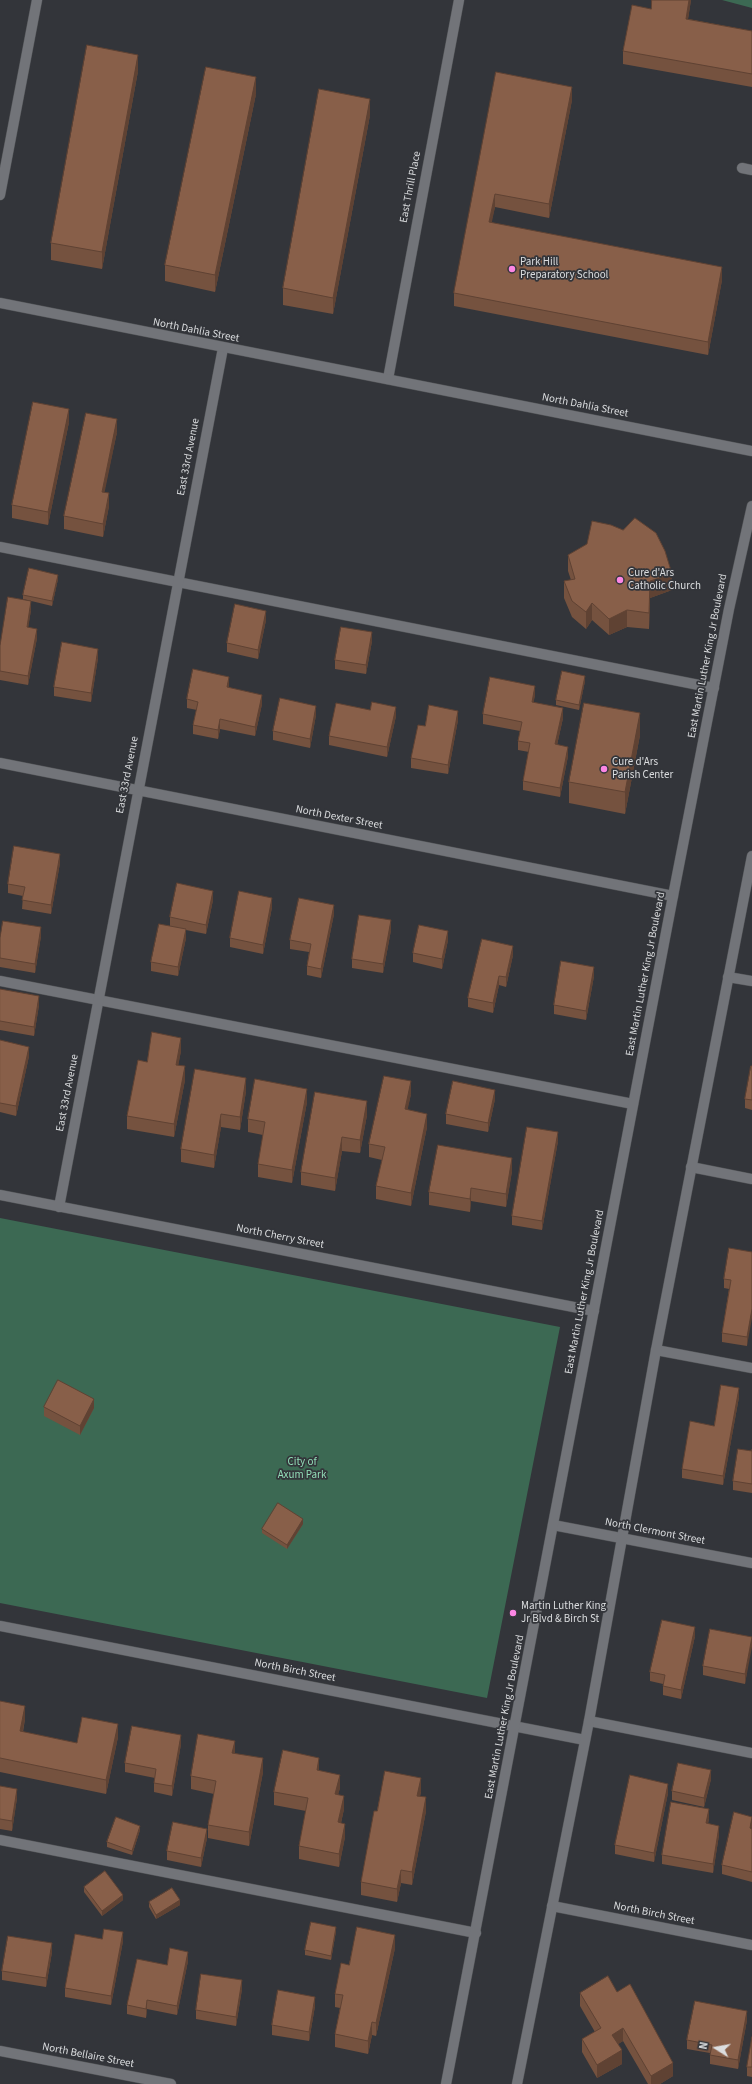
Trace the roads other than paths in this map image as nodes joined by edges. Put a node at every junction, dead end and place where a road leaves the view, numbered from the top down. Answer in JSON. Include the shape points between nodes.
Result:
{"nodes":[{"id":1,"x":37,"y":0,"type":"edge"},
{"id":2,"x":459,"y":0,"type":"edge"},
{"id":3,"x":742,"y":168,"type":"dead end"},
{"id":4,"x":752,"y":170,"type":"edge"},
{"id":5,"x":0,"y":195,"type":"edge"},
{"id":6,"x":0,"y":303,"type":"edge"},
{"id":7,"x":223,"y":348,"type":"junction"},
{"id":8,"x":388,"y":379,"type":"junction"},
{"id":9,"x":752,"y":451,"type":"edge"},
{"id":10,"x":752,"y":506,"type":"edge"},
{"id":11,"x":0,"y":546,"type":"edge"},
{"id":12,"x":177,"y":582,"type":"junction"},
{"id":13,"x":714,"y":688,"type":"junction"},
{"id":14,"x":0,"y":763,"type":"edge"},
{"id":15,"x":137,"y":790,"type":"junction"},
{"id":16,"x":752,"y":856,"type":"edge"},
{"id":17,"x":673,"y":896,"type":"junction"},
{"id":18,"x":728,"y":977,"type":"junction"},
{"id":19,"x":0,"y":981,"type":"edge"},
{"id":20,"x":752,"y":981,"type":"edge"},
{"id":21,"x":97,"y":1000,"type":"junction"},
{"id":22,"x":633,"y":1104,"type":"junction"},
{"id":23,"x":691,"y":1167,"type":"junction"},
{"id":24,"x":752,"y":1179,"type":"edge"},
{"id":25,"x":0,"y":1195,"type":"edge"},
{"id":26,"x":58,"y":1206,"type":"junction"},
{"id":27,"x":594,"y":1311,"type":"junction"},
{"id":28,"x":656,"y":1350,"type":"junction"},
{"id":29,"x":752,"y":1368,"type":"edge"},
{"id":30,"x":553,"y":1525,"type":"junction"},
{"id":31,"x":622,"y":1538,"type":"junction"},
{"id":32,"x":752,"y":1563,"type":"edge"},
{"id":33,"x":0,"y":1626,"type":"edge"},
{"id":34,"x":589,"y":1721,"type":"junction"},
{"id":35,"x":515,"y":1727,"type":"junction"},
{"id":36,"x":585,"y":1740,"type":"junction"},
{"id":37,"x":752,"y":1753,"type":"edge"},
{"id":38,"x":0,"y":1840,"type":"edge"},
{"id":39,"x":552,"y":1906,"type":"junction"},
{"id":40,"x":476,"y":1933,"type":"junction"},
{"id":41,"x":752,"y":1945,"type":"edge"},
{"id":42,"x":0,"y":2051,"type":"edge"},
{"id":43,"x":171,"y":2084,"type":"edge"},
{"id":44,"x":446,"y":2084,"type":"edge"},
{"id":45,"x":517,"y":2084,"type":"edge"}],
"edges":[{"from":1,"to":5,"type":"street"},
{"from":2,"to":8,"type":"street","name":"East Thrill Place"},
{"from":3,"to":4,"type":"street"},
{"from":6,"to":7,"type":"street","name":"North Dahlia Street"},
{"from":7,"to":8,"type":"street","name":"North Dahlia Street"},
{"from":7,"to":12,"type":"street","name":"East 33rd Avenue"},
{"from":8,"to":9,"type":"street","name":"North Dahlia Street"},
{"from":10,"to":13,"type":"street","name":"East Martin Luther King Jr Boulevard"},
{"from":11,"to":12,"type":"street"},
{"from":12,"to":13,"type":"street"},
{"from":12,"to":15,"type":"street","name":"East 33rd Avenue"},
{"from":13,"to":17,"type":"street","name":"East Martin Luther King Jr Boulevard"},
{"from":14,"to":15,"type":"street","name":"North Dexter Street"},
{"from":15,"to":17,"type":"street","name":"North Dexter Street"},
{"from":15,"to":21,"type":"street","name":"East 33rd Avenue"},
{"from":16,"to":18,"type":"street"},
{"from":17,"to":22,"type":"street","name":"East Martin Luther King Jr Boulevard"},
{"from":18,"to":20,"type":"street"},
{"from":18,"to":23,"type":"street"},
{"from":19,"to":21,"type":"street"},
{"from":21,"to":22,"type":"street"},
{"from":21,"to":26,"type":"street","name":"East 33rd Avenue"},
{"from":22,"to":27,"type":"street","name":"East Martin Luther King Jr Boulevard"},
{"from":23,"to":24,"type":"street"},
{"from":23,"to":28,"type":"street"},
{"from":25,"to":26,"type":"street","name":"North Cherry Street"},
{"from":26,"to":27,"type":"street","name":"North Cherry Street"},
{"from":27,"to":30,"type":"street","name":"East Martin Luther King Jr Boulevard"},
{"from":28,"to":29,"type":"street"},
{"from":28,"to":31,"type":"street"},
{"from":30,"to":31,"type":"street","name":"North Clermont Street"},
{"from":30,"to":35,"type":"street","name":"East Martin Luther King Jr Boulevard"},
{"from":31,"to":32,"type":"street","name":"North Clermont Street"},
{"from":31,"to":34,"type":"street"},
{"from":33,"to":35,"type":"street","name":"North Birch Street"},
{"from":34,"to":36,"type":"street"},
{"from":34,"to":37,"type":"street"},
{"from":35,"to":36,"type":"street","name":"North Birch Street"},
{"from":35,"to":40,"type":"street","name":"East Martin Luther King Jr Boulevard"},
{"from":36,"to":39,"type":"street"},
{"from":38,"to":40,"type":"street"},
{"from":39,"to":41,"type":"street","name":"North Birch Street"},
{"from":39,"to":45,"type":"street"},
{"from":40,"to":44,"type":"street","name":"East Martin Luther King Jr Boulevard"},
{"from":42,"to":43,"type":"street","name":"North Bellaire Street"}]}
